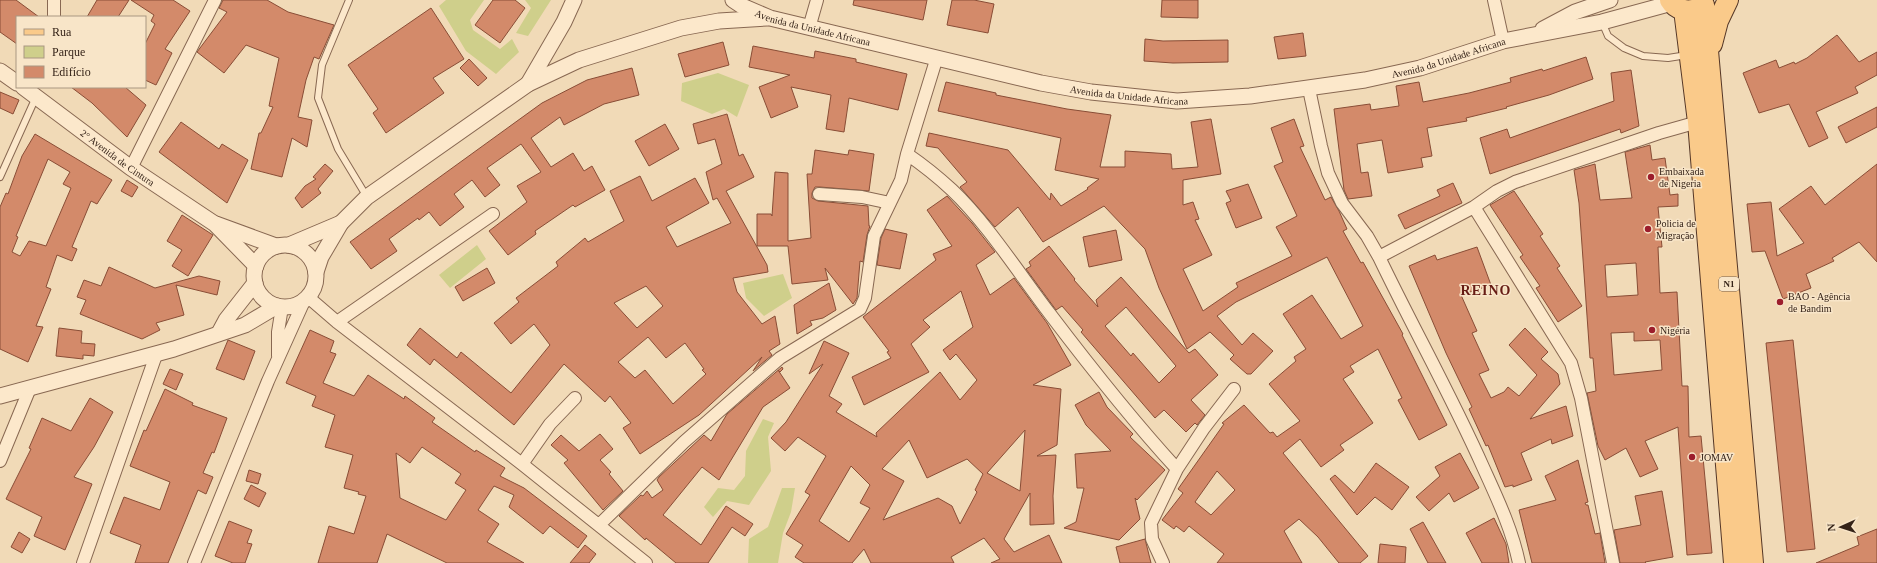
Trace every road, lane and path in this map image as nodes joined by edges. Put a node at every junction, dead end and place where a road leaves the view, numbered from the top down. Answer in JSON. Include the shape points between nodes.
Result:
{"nodes":[{"id":1,"x":54,"y":0,"type":"edge"},
{"id":2,"x":215,"y":0,"type":"edge"},
{"id":3,"x":349,"y":0,"type":"edge"},
{"id":4,"x":574,"y":0,"type":"edge"},
{"id":5,"x":733,"y":0,"type":"edge"},
{"id":6,"x":817,"y":0,"type":"edge"},
{"id":7,"x":1494,"y":0,"type":"edge"},
{"id":8,"x":1610,"y":0,"type":"edge"},
{"id":9,"x":1728,"y":0,"type":"edge"},
{"id":10,"x":1706,"y":2,"type":"edge"},
{"id":11,"x":1676,"y":5,"type":"edge"},
{"id":12,"x":54,"y":16,"type":"edge"},
{"id":13,"x":770,"y":18,"type":"junction"},
{"id":14,"x":1602,"y":22,"type":"junction"},
{"id":15,"x":809,"y":28,"type":"junction"},
{"id":16,"x":1530,"y":36,"type":"junction"},
{"id":17,"x":1503,"y":41,"type":"junction"},
{"id":18,"x":1709,"y":52,"type":"junction"},
{"id":19,"x":1690,"y":54,"type":"junction"},
{"id":20,"x":937,"y":57,"type":"junction"},
{"id":21,"x":0,"y":71,"type":"edge"},
{"id":22,"x":16,"y":82,"type":"edge"},
{"id":23,"x":528,"y":84,"type":"junction"},
{"id":24,"x":24,"y":88,"type":"edge"},
{"id":25,"x":1309,"y":89,"type":"junction"},
{"id":26,"x":36,"y":96,"type":"junction"},
{"id":27,"x":1698,"y":122,"type":"junction"},
{"id":28,"x":907,"y":154,"type":"junction"},
{"id":29,"x":131,"y":168,"type":"junction"},
{"id":30,"x":0,"y":177,"type":"edge"},
{"id":31,"x":819,"y":194,"type":"dead end"},
{"id":32,"x":367,"y":197,"type":"junction"},
{"id":33,"x":890,"y":203,"type":"junction"},
{"id":34,"x":1474,"y":207,"type":"junction"},
{"id":35,"x":493,"y":214,"type":"dead end"},
{"id":36,"x":341,"y":223,"type":"junction"},
{"id":37,"x":215,"y":224,"type":"junction"},
{"id":38,"x":282,"y":245,"type":"junction"},
{"id":39,"x":1379,"y":257,"type":"junction"},
{"id":40,"x":256,"y":266,"type":"junction"},
{"id":41,"x":316,"y":272,"type":"junction"},
{"id":42,"x":255,"y":283,"type":"junction"},
{"id":43,"x":306,"y":299,"type":"junction"},
{"id":44,"x":279,"y":306,"type":"junction"},
{"id":45,"x":337,"y":322,"type":"junction"},
{"id":46,"x":219,"y":333,"type":"junction"},
{"id":47,"x":156,"y":355,"type":"junction"},
{"id":48,"x":278,"y":359,"type":"junction"},
{"id":49,"x":30,"y":388,"type":"junction"},
{"id":50,"x":1234,"y":389,"type":"dead end"},
{"id":51,"x":0,"y":396,"type":"edge"},
{"id":52,"x":575,"y":398,"type":"dead end"},
{"id":53,"x":0,"y":461,"type":"edge"},
{"id":54,"x":522,"y":464,"type":"junction"},
{"id":55,"x":1177,"y":469,"type":"junction"},
{"id":56,"x":600,"y":525,"type":"junction"},
{"id":57,"x":82,"y":563,"type":"edge"},
{"id":58,"x":194,"y":563,"type":"edge"},
{"id":59,"x":646,"y":563,"type":"edge"},
{"id":60,"x":1163,"y":563,"type":"edge"},
{"id":61,"x":1518,"y":563,"type":"edge"},
{"id":62,"x":1613,"y":563,"type":"edge"},
{"id":63,"x":1734,"y":563,"type":"edge"},
{"id":64,"x":1753,"y":563,"type":"edge"}],
"edges":[{"from":1,"to":12,"type":"street"},
{"from":2,"to":29,"type":"street"},
{"from":3,"to":32,"type":"lane","via":[[322,65],[318,98],[338,149]]},
{"from":4,"to":23,"type":"street"},
{"from":5,"to":13,"type":"street","name":"Avenida da Unidade Africana"},
{"from":6,"to":15,"type":"street"},
{"from":7,"to":17,"type":"street"},
{"from":8,"to":16,"type":"street","name":"Avenida da Unidade Africana","via":[[1575,12]]},
{"from":9,"to":18,"type":"main road","via":[[1718,21]]},
{"from":10,"to":11,"type":"main road","via":[[1692,11]]},
{"from":10,"to":18,"type":"main road","number":"N1"},
{"from":11,"to":14,"type":"street","name":"Avenida da Unidade Africana"},
{"from":11,"to":19,"type":"main road","number":"N1"},
{"from":13,"to":15,"type":"street","name":"Avenida da Unidade Africana"},
{"from":13,"to":23,"type":"street","via":[[719,21],[681,28],[579,60]]},
{"from":14,"to":16,"type":"street","name":"Avenida da Unidade Africana"},
{"from":14,"to":19,"type":"lane","via":[[1608,36],[1624,48],[1643,56],[1668,58]]},
{"from":15,"to":20,"type":"street","name":"Avenida da Unidade Africana"},
{"from":16,"to":17,"type":"street","name":"Avenida da Unidade Africana"},
{"from":17,"to":25,"type":"street","name":"Avenida da Unidade Africana","via":[[1420,68]]},
{"from":18,"to":64,"type":"main road","number":"N1"},
{"from":19,"to":27,"type":"main road","number":"N1"},
{"from":20,"to":25,"type":"street","name":"Avenida da Unidade Africana","via":[[1041,83],[1092,92],[1177,101]]},
{"from":20,"to":28,"type":"street"},
{"from":21,"to":22,"type":"street"},
{"from":23,"to":32,"type":"street"},
{"from":24,"to":26,"type":"street","name":"2° Avenida de Cintura"},
{"from":25,"to":39,"type":"street","via":[[1328,173],[1342,203]]},
{"from":26,"to":29,"type":"street","name":"2° Avenida de Cintura"},
{"from":26,"to":30,"type":"lane"},
{"from":27,"to":34,"type":"street","via":[[1515,182]]},
{"from":27,"to":63,"type":"main road","number":"N1"},
{"from":28,"to":33,"type":"street","via":[[901,180]]},
{"from":28,"to":55,"type":"street","via":[[953,191],[980,222],[1139,427]]},
{"from":29,"to":37,"type":"street","name":"2° Avenida de Cintura"},
{"from":31,"to":33,"type":"street","via":[[862,196]]},
{"from":32,"to":36,"type":"street"},
{"from":33,"to":56,"type":"street","via":[[874,236],[865,298],[860,309],[780,358],[684,442]]},
{"from":34,"to":39,"type":"street"},
{"from":34,"to":62,"type":"street","via":[[1571,363],[1583,404]]},
{"from":35,"to":45,"type":"street"},
{"from":36,"to":38,"type":"street"},
{"from":36,"to":41,"type":"street","via":[[321,257]]},
{"from":37,"to":38,"type":"street"},
{"from":37,"to":40,"type":"street"},
{"from":38,"to":40,"type":"street","via":[[263,253]]},
{"from":38,"to":41,"type":"street","via":[[304,251],[312,260]]},
{"from":39,"to":61,"type":"street","via":[[1462,420],[1505,516]]},
{"from":40,"to":42,"type":"street"},
{"from":41,"to":43,"type":"street","via":[[315,285]]},
{"from":42,"to":44,"type":"street","via":[[265,300]]},
{"from":42,"to":46,"type":"street"},
{"from":43,"to":44,"type":"street","via":[[297,305]]},
{"from":43,"to":45,"type":"street"},
{"from":43,"to":48,"type":"street"},
{"from":44,"to":46,"type":"street","via":[[245,325]]},
{"from":44,"to":48,"type":"street"},
{"from":45,"to":54,"type":"street"},
{"from":46,"to":47,"type":"street"},
{"from":47,"to":49,"type":"street"},
{"from":47,"to":57,"type":"street"},
{"from":48,"to":58,"type":"street"},
{"from":49,"to":51,"type":"street"},
{"from":49,"to":53,"type":"street"},
{"from":50,"to":55,"type":"street"},
{"from":52,"to":54,"type":"street","via":[[550,424]]},
{"from":54,"to":56,"type":"street"},
{"from":55,"to":60,"type":"street","via":[[1151,523],[1152,539]]},
{"from":56,"to":59,"type":"street"}]}
